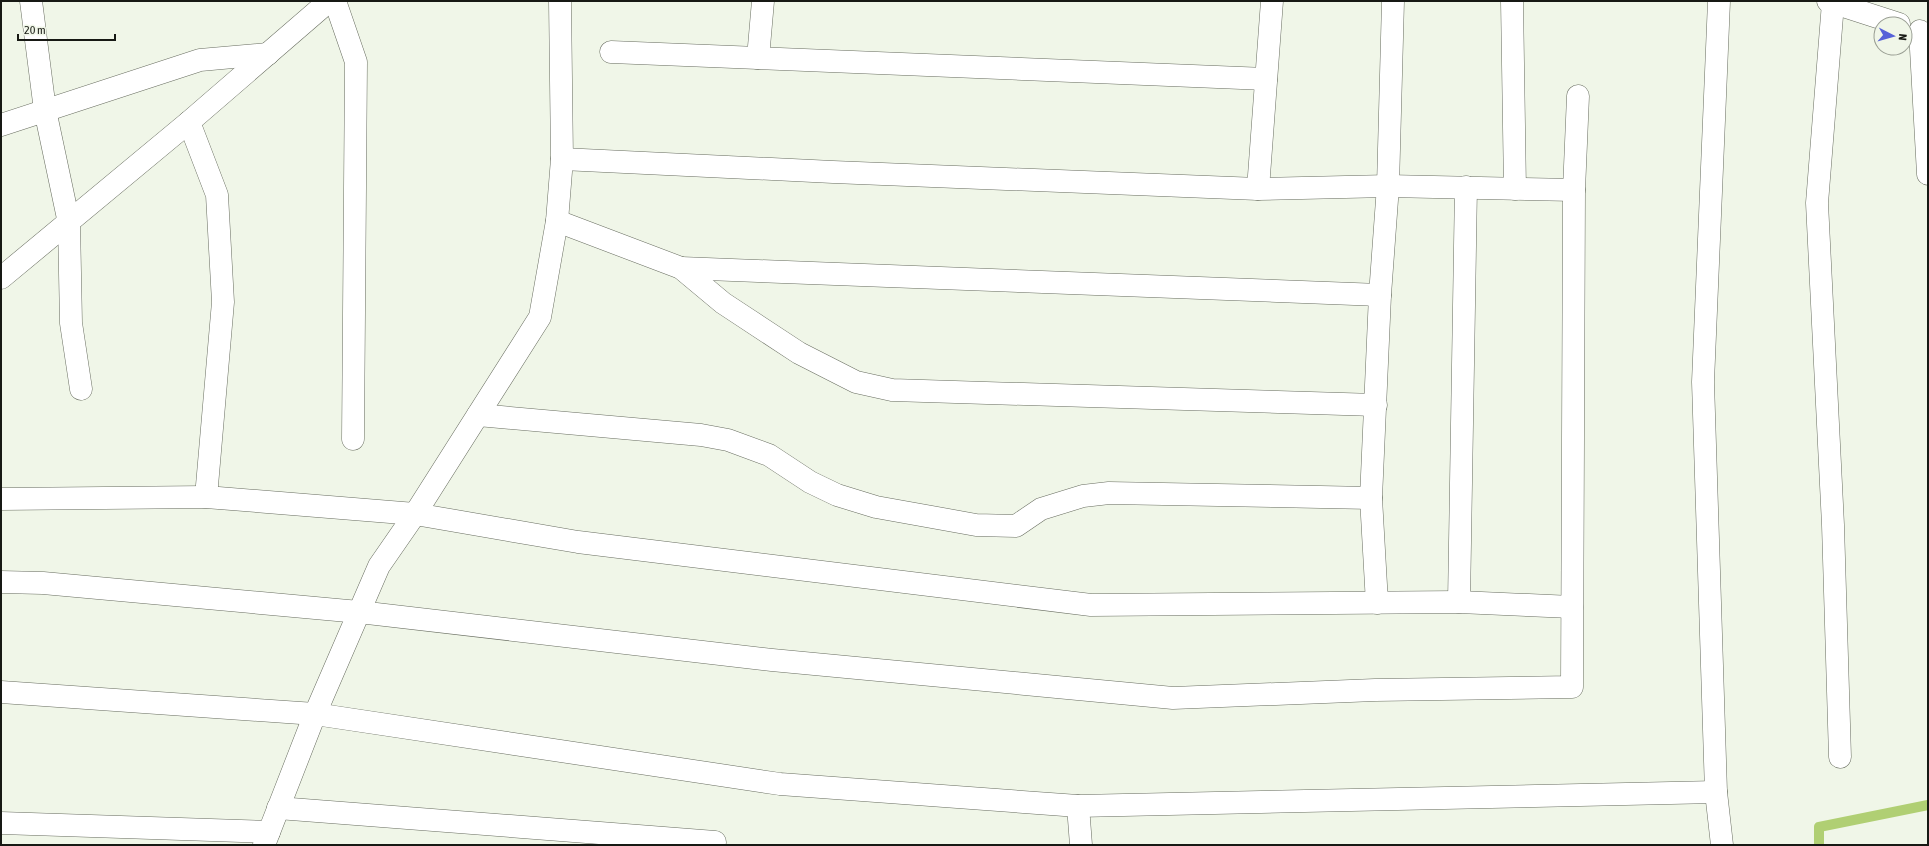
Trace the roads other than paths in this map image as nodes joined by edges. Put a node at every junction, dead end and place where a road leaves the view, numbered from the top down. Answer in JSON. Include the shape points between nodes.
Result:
{"nodes":[{"id":1,"x":31,"y":1,"type":"edge"},
{"id":2,"x":329,"y":1,"type":"edge"},
{"id":3,"x":335,"y":1,"type":"edge"},
{"id":4,"x":560,"y":1,"type":"edge"},
{"id":5,"x":763,"y":1,"type":"edge"},
{"id":6,"x":1272,"y":1,"type":"edge"},
{"id":7,"x":1393,"y":1,"type":"edge"},
{"id":8,"x":1512,"y":1,"type":"edge"},
{"id":9,"x":1719,"y":1,"type":"edge"},
{"id":10,"x":1830,"y":2,"type":"edge"},
{"id":11,"x":1874,"y":16,"type":"edge"},
{"id":12,"x":1918,"y":29,"type":"edge"},
{"id":13,"x":611,"y":52,"type":"dead end"},
{"id":14,"x":268,"y":54,"type":"junction"},
{"id":15,"x":758,"y":58,"type":"junction"},
{"id":16,"x":1266,"y":80,"type":"junction"},
{"id":17,"x":1578,"y":96,"type":"dead end"},
{"id":18,"x":45,"y":110,"type":"junction"},
{"id":19,"x":189,"y":122,"type":"junction"},
{"id":20,"x":1,"y":125,"type":"edge"},
{"id":21,"x":562,"y":159,"type":"junction"},
{"id":22,"x":1928,"y":174,"type":"edge"},
{"id":23,"x":1388,"y":186,"type":"junction"},
{"id":24,"x":1466,"y":187,"type":"junction"},
{"id":25,"x":1258,"y":189,"type":"junction"},
{"id":26,"x":1515,"y":189,"type":"junction"},
{"id":27,"x":1574,"y":190,"type":"junction"},
{"id":28,"x":557,"y":221,"type":"junction"},
{"id":29,"x":69,"y":223,"type":"junction"},
{"id":30,"x":681,"y":268,"type":"junction"},
{"id":31,"x":1,"y":278,"type":"edge"},
{"id":32,"x":1380,"y":295,"type":"junction"},
{"id":33,"x":80,"y":389,"type":"dead end"},
{"id":34,"x":1376,"y":404,"type":"junction"},
{"id":35,"x":478,"y":416,"type":"junction"},
{"id":36,"x":353,"y":438,"type":"dead end"},
{"id":37,"x":206,"y":496,"type":"junction"},
{"id":38,"x":1371,"y":498,"type":"junction"},
{"id":39,"x":1,"y":499,"type":"edge"},
{"id":40,"x":415,"y":514,"type":"junction"},
{"id":41,"x":1,"y":582,"type":"edge"},
{"id":42,"x":1459,"y":602,"type":"junction"},
{"id":43,"x":1377,"y":603,"type":"junction"},
{"id":44,"x":1572,"y":607,"type":"junction"},
{"id":45,"x":359,"y":612,"type":"junction"},
{"id":46,"x":1,"y":692,"type":"edge"},
{"id":47,"x":315,"y":714,"type":"junction"},
{"id":48,"x":1840,"y":757,"type":"dead end"},
{"id":49,"x":1716,"y":792,"type":"junction"},
{"id":50,"x":1078,"y":806,"type":"junction"},
{"id":51,"x":278,"y":808,"type":"junction"},
{"id":52,"x":1,"y":823,"type":"edge"},
{"id":53,"x":266,"y":838,"type":"edge"},
{"id":54,"x":715,"y":842,"type":"dead end"},
{"id":55,"x":1081,"y":845,"type":"edge"},
{"id":56,"x":1722,"y":845,"type":"edge"}],
"edges":[{"from":1,"to":18,"type":"street"},
{"from":2,"to":14,"type":"street"},
{"from":3,"to":36,"type":"street","via":[[356,62]]},
{"from":4,"to":21,"type":"street"},
{"from":5,"to":15,"type":"street"},
{"from":6,"to":16,"type":"street"},
{"from":7,"to":23,"type":"street"},
{"from":8,"to":26,"type":"street"},
{"from":9,"to":49,"type":"street","via":[[1703,382]]},
{"from":10,"to":11,"type":"street"},
{"from":10,"to":48,"type":"street","via":[[1817,203],[1834,525]]},
{"from":12,"to":22,"type":"street"},
{"from":13,"to":15,"type":"street"},
{"from":14,"to":18,"type":"street","via":[[200,60]]},
{"from":14,"to":19,"type":"street"},
{"from":15,"to":16,"type":"street"},
{"from":16,"to":25,"type":"street"},
{"from":17,"to":27,"type":"street"},
{"from":18,"to":20,"type":"street"},
{"from":18,"to":29,"type":"street"},
{"from":19,"to":29,"type":"street"},
{"from":19,"to":37,"type":"street","via":[[217,195],[223,302]]},
{"from":21,"to":25,"type":"street"},
{"from":21,"to":28,"type":"street"},
{"from":23,"to":24,"type":"street"},
{"from":23,"to":25,"type":"street"},
{"from":23,"to":32,"type":"street"},
{"from":24,"to":26,"type":"street"},
{"from":24,"to":42,"type":"street"},
{"from":26,"to":27,"type":"street"},
{"from":27,"to":44,"type":"street"},
{"from":28,"to":30,"type":"street"},
{"from":28,"to":35,"type":"street","via":[[540,317]]},
{"from":29,"to":31,"type":"street"},
{"from":29,"to":33,"type":"street","via":[[71,323]]},
{"from":30,"to":32,"type":"street"},
{"from":30,"to":34,"type":"street","via":[[723,303],[799,353],[856,382],[892,390]]},
{"from":32,"to":34,"type":"street"},
{"from":34,"to":38,"type":"street"},
{"from":35,"to":38,"type":"street","via":[[701,435],[728,440],[769,455],[810,482],[837,495],[876,507],[976,525],[1016,526],[1041,509],[1083,496],[1109,493]]},
{"from":35,"to":40,"type":"street"},
{"from":37,"to":39,"type":"street"},
{"from":37,"to":40,"type":"street"},
{"from":38,"to":43,"type":"street"},
{"from":40,"to":43,"type":"street","via":[[578,542],[1090,606]]},
{"from":40,"to":45,"type":"street","via":[[379,566]]},
{"from":41,"to":45,"type":"street","via":[[43,583]]},
{"from":42,"to":43,"type":"street"},
{"from":42,"to":44,"type":"street"},
{"from":44,"to":45,"type":"street","via":[[1572,687],[1374,690],[1173,698],[772,660]]},
{"from":45,"to":47,"type":"street"},
{"from":46,"to":47,"type":"street"},
{"from":47,"to":50,"type":"street","via":[[780,784]]},
{"from":47,"to":51,"type":"street"},
{"from":49,"to":50,"type":"street"},
{"from":49,"to":56,"type":"street"},
{"from":50,"to":55,"type":"street"},
{"from":51,"to":53,"type":"street"},
{"from":51,"to":54,"type":"street"},
{"from":52,"to":53,"type":"street"}]}
